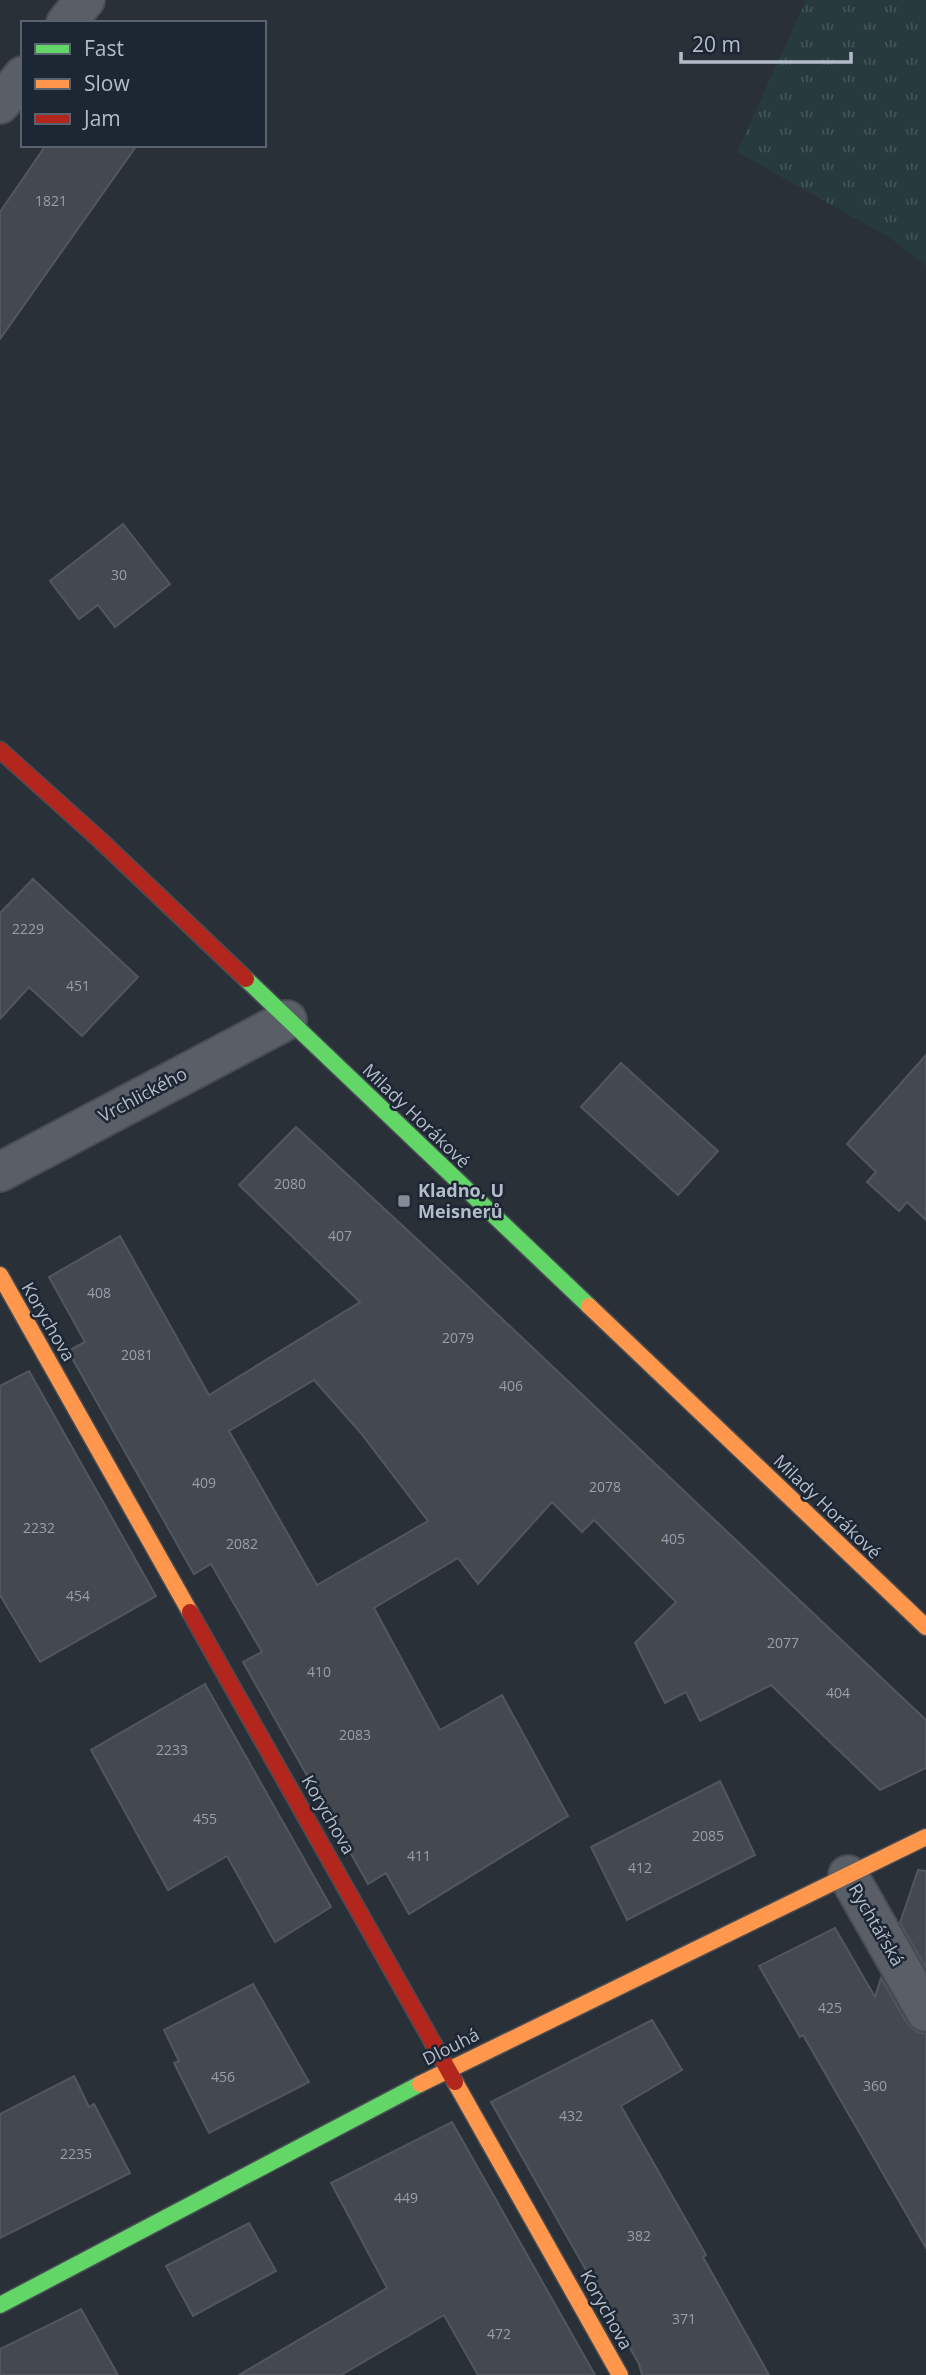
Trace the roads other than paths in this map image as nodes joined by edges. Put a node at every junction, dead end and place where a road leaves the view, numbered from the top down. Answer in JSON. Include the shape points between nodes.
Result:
{"nodes":[{"id":1,"x":85,"y":0,"type":"edge"},
{"id":2,"x":68,"y":21,"type":"edge"},
{"id":3,"x":21,"y":78,"type":"edge"},
{"id":4,"x":0,"y":104,"type":"edge"},
{"id":5,"x":0,"y":750,"type":"edge"},
{"id":6,"x":287,"y":1020,"type":"junction"},
{"id":7,"x":0,"y":1172,"type":"edge"},
{"id":8,"x":0,"y":1275,"type":"edge"},
{"id":9,"x":926,"y":1627,"type":"edge"},
{"id":10,"x":926,"y":1837,"type":"edge"},
{"id":11,"x":848,"y":1875,"type":"junction"},
{"id":12,"x":926,"y":2012,"type":"edge"},
{"id":13,"x":449,"y":2069,"type":"junction"},
{"id":14,"x":0,"y":2305,"type":"edge"},
{"id":15,"x":620,"y":2375,"type":"edge"}],
"edges":[{"from":1,"to":2,"type":"street"},
{"from":3,"to":4,"type":"street"},
{"from":5,"to":6,"type":"street","name":"Milady Horákové"},
{"from":6,"to":7,"type":"street","name":"Vrchlického"},
{"from":6,"to":9,"type":"street","name":"Milady Horákové"},
{"from":8,"to":13,"type":"street","name":"Korychova"},
{"from":10,"to":11,"type":"street","name":"Dlouhá"},
{"from":11,"to":12,"type":"street","name":"Rychtářská"},
{"from":11,"to":13,"type":"street","name":"Dlouhá"},
{"from":13,"to":14,"type":"street","name":"Dlouhá"},
{"from":13,"to":15,"type":"street","name":"Korychova"}]}
